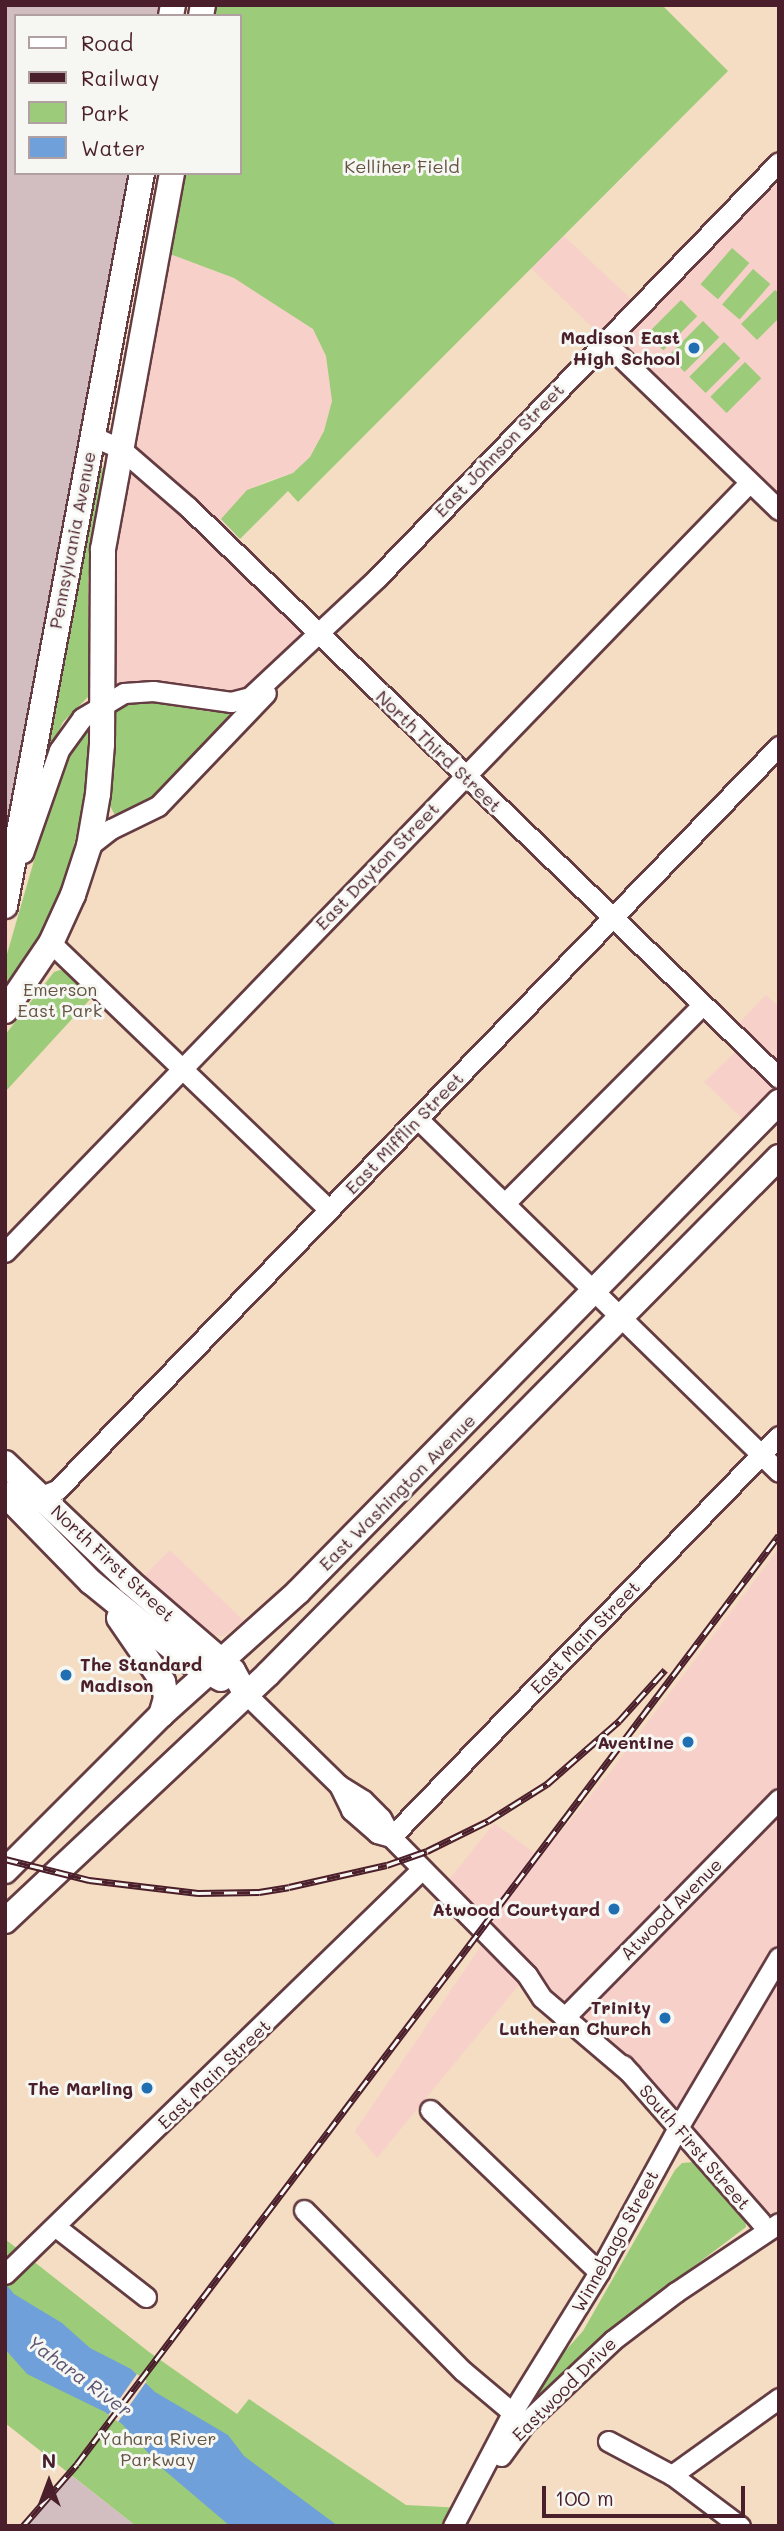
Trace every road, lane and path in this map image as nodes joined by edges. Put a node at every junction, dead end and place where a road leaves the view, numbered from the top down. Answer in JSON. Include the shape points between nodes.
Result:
{"nodes":[{"id":1,"x":779,"y":162,"type":"edge"},
{"id":2,"x":142,"y":175,"type":"edge"},
{"id":3,"x":172,"y":175,"type":"edge"},
{"id":4,"x":604,"y":341,"type":"junction"},
{"id":5,"x":92,"y":436,"type":"junction"},
{"id":6,"x":121,"y":449,"type":"junction"},
{"id":7,"x":750,"y":482,"type":"junction"},
{"id":8,"x":779,"y":510,"type":"edge"},
{"id":9,"x":313,"y":640,"type":"junction"},
{"id":10,"x":101,"y":705,"type":"junction"},
{"id":11,"x":779,"y":746,"type":"edge"},
{"id":12,"x":465,"y":775,"type":"junction"},
{"id":13,"x":89,"y":846,"type":"junction"},
{"id":14,"x":6,"y":905,"type":"edge"},
{"id":15,"x":611,"y":918,"type":"junction"},
{"id":16,"x":51,"y":943,"type":"junction"},
{"id":17,"x":702,"y":1005,"type":"junction"},
{"id":18,"x":5,"y":1011,"type":"edge"},
{"id":19,"x":183,"y":1068,"type":"junction"},
{"id":20,"x":779,"y":1078,"type":"edge"},
{"id":21,"x":779,"y":1102,"type":"edge"},
{"id":22,"x":419,"y":1120,"type":"junction"},
{"id":23,"x":779,"y":1157,"type":"edge"},
{"id":24,"x":505,"y":1203,"type":"junction"},
{"id":25,"x":328,"y":1210,"type":"junction"},
{"id":26,"x":5,"y":1252,"type":"edge"},
{"id":27,"x":593,"y":1292,"type":"junction"},
{"id":28,"x":621,"y":1318,"type":"junction"},
{"id":29,"x":779,"y":1436,"type":"edge"},
{"id":30,"x":762,"y":1455,"type":"junction"},
{"id":31,"x":5,"y":1463,"type":"edge"},
{"id":32,"x":779,"y":1472,"type":"edge"},
{"id":33,"x":5,"y":1494,"type":"edge"},
{"id":34,"x":32,"y":1504,"type":"junction"},
{"id":35,"x":91,"y":1582,"type":"junction"},
{"id":36,"x":215,"y":1667,"type":"junction"},
{"id":37,"x":246,"y":1693,"type":"junction"},
{"id":38,"x":161,"y":1715,"type":"junction"},
{"id":39,"x":779,"y":1799,"type":"edge"},
{"id":40,"x":391,"y":1837,"type":"junction"},
{"id":41,"x":421,"y":1870,"type":"junction"},
{"id":42,"x":5,"y":1871,"type":"edge"},
{"id":43,"x":5,"y":1922,"type":"edge"},
{"id":44,"x":779,"y":1957,"type":"edge"},
{"id":45,"x":568,"y":2014,"type":"junction"},
{"id":46,"x":430,"y":2110,"type":"dead end"},
{"id":47,"x":679,"y":2126,"type":"junction"},
{"id":48,"x":779,"y":2208,"type":"edge"},
{"id":49,"x":304,"y":2210,"type":"dead end"},
{"id":50,"x":770,"y":2223,"type":"edge"},
{"id":51,"x":56,"y":2227,"type":"junction"},
{"id":52,"x":599,"y":2272,"type":"junction"},
{"id":53,"x":6,"y":2273,"type":"edge"},
{"id":54,"x":146,"y":2298,"type":"dead end"},
{"id":55,"x":779,"y":2398,"type":"edge"},
{"id":56,"x":519,"y":2418,"type":"junction"},
{"id":57,"x":608,"y":2441,"type":"dead end"},
{"id":58,"x":673,"y":2475,"type":"junction"},
{"id":59,"x":453,"y":2526,"type":"edge"},
{"id":60,"x":740,"y":2526,"type":"edge"}],
"edges":[{"from":1,"to":4,"type":"street","name":"East Johnson Street"},
{"from":2,"to":5,"type":"main road","name":"Pennsylvania Avenue"},
{"from":3,"to":6,"type":"main road","name":"Pennsylvania Avenue"},
{"from":4,"to":7,"type":"street"},
{"from":4,"to":9,"type":"street","name":"East Johnson Street"},
{"from":5,"to":6,"type":"street","name":"North Third Street"},
{"from":5,"to":14,"type":"main road","name":"Pennsylvania Avenue"},
{"from":6,"to":9,"type":"street","name":"North Third Street","via":[[188,507]]},
{"from":6,"to":10,"type":"main road","name":"Pennsylvania Avenue","via":[[103,549]]},
{"from":7,"to":8,"type":"street"},
{"from":7,"to":12,"type":"street","name":"East Dayton Street"},
{"from":9,"to":10,"type":"street","name":"East Johnson Street","via":[[250,697],[230,702],[153,691],[124,693]]},
{"from":9,"to":12,"type":"street","name":"North Third Street"},
{"from":9,"to":13,"type":"street","name":"East Johnson Street","via":[[158,806],[111,829]]},
{"from":10,"to":13,"type":"main road","name":"Pennsylvania Avenue","via":[[98,794]]},
{"from":10,"to":14,"type":"street","name":"East Johnson Street","via":[[82,718],[59,750]]},
{"from":11,"to":15,"type":"street","name":"East Mifflin Street"},
{"from":12,"to":15,"type":"street","name":"North Third Street"},
{"from":12,"to":19,"type":"street","name":"East Dayton Street"},
{"from":13,"to":16,"type":"main road"},
{"from":15,"to":17,"type":"street","name":"North Third Street"},
{"from":15,"to":22,"type":"street","name":"East Mifflin Street"},
{"from":16,"to":18,"type":"main road"},
{"from":16,"to":19,"type":"street"},
{"from":17,"to":20,"type":"street","name":"North Third Street"},
{"from":17,"to":24,"type":"street"},
{"from":19,"to":25,"type":"street"},
{"from":19,"to":26,"type":"street","name":"East Dayton Street"},
{"from":21,"to":27,"type":"main road","name":"East Washington Avenue"},
{"from":22,"to":24,"type":"street"},
{"from":22,"to":25,"type":"street","name":"East Mifflin Street"},
{"from":23,"to":28,"type":"main road","name":"East Washington Avenue"},
{"from":24,"to":27,"type":"street"},
{"from":25,"to":34,"type":"street","name":"East Mifflin Street","via":[[57,1490]]},
{"from":27,"to":28,"type":"street"},
{"from":27,"to":36,"type":"main road","name":"East Washington Avenue","via":[[299,1592]]},
{"from":28,"to":30,"type":"street"},
{"from":28,"to":37,"type":"main road","name":"East Washington Avenue"},
{"from":29,"to":30,"type":"street","name":"East Main Street"},
{"from":30,"to":32,"type":"street"},
{"from":30,"to":40,"type":"street","name":"East Main Street"},
{"from":31,"to":34,"type":"main road","name":"North First Street"},
{"from":33,"to":34,"type":"main road","name":"North First Street"},
{"from":34,"to":35,"type":"main road","name":"North First Street"},
{"from":34,"to":36,"type":"main road","name":"North First Street","via":[[130,1582]]},
{"from":35,"to":36,"type":"main road","name":"North First Street","via":[[182,1656]]},
{"from":35,"to":38,"type":"main road","via":[[160,1675],[166,1693]]},
{"from":36,"to":37,"type":"main road","name":"South First Street","via":[[237,1676]]},
{"from":36,"to":38,"type":"main road","name":"East Washington Avenue"},
{"from":37,"to":40,"type":"street","name":"South First Street","via":[[339,1785],[349,1808],[376,1833]]},
{"from":37,"to":43,"type":"main road","name":"East Washington Avenue"},
{"from":38,"to":42,"type":"main road","name":"East Washington Avenue"},
{"from":39,"to":45,"type":"street","name":"Atwood Avenue"},
{"from":40,"to":41,"type":"street","name":"South First Street"},
{"from":41,"to":45,"type":"street","name":"South First Street"},
{"from":41,"to":51,"type":"street","name":"East Main Street"},
{"from":44,"to":47,"type":"street","name":"Winnebago Street"},
{"from":45,"to":47,"type":"street","name":"South First Street"},
{"from":46,"to":52,"type":"street"},
{"from":47,"to":50,"type":"street","name":"South First Street"},
{"from":47,"to":52,"type":"street","name":"Winnebago Street"},
{"from":48,"to":50,"type":"street","name":"Eastwood Drive"},
{"from":49,"to":56,"type":"street","via":[[463,2371]]},
{"from":50,"to":56,"type":"street","name":"Eastwood Drive","via":[[692,2273],[676,2292]]},
{"from":51,"to":53,"type":"street","name":"East Main Street"},
{"from":51,"to":54,"type":"street"},
{"from":52,"to":56,"type":"street","name":"Winnebago Street"},
{"from":55,"to":58,"type":"street"},
{"from":56,"to":59,"type":"street","name":"Winnebago Street"},
{"from":57,"to":58,"type":"street"},
{"from":58,"to":60,"type":"street"}]}
